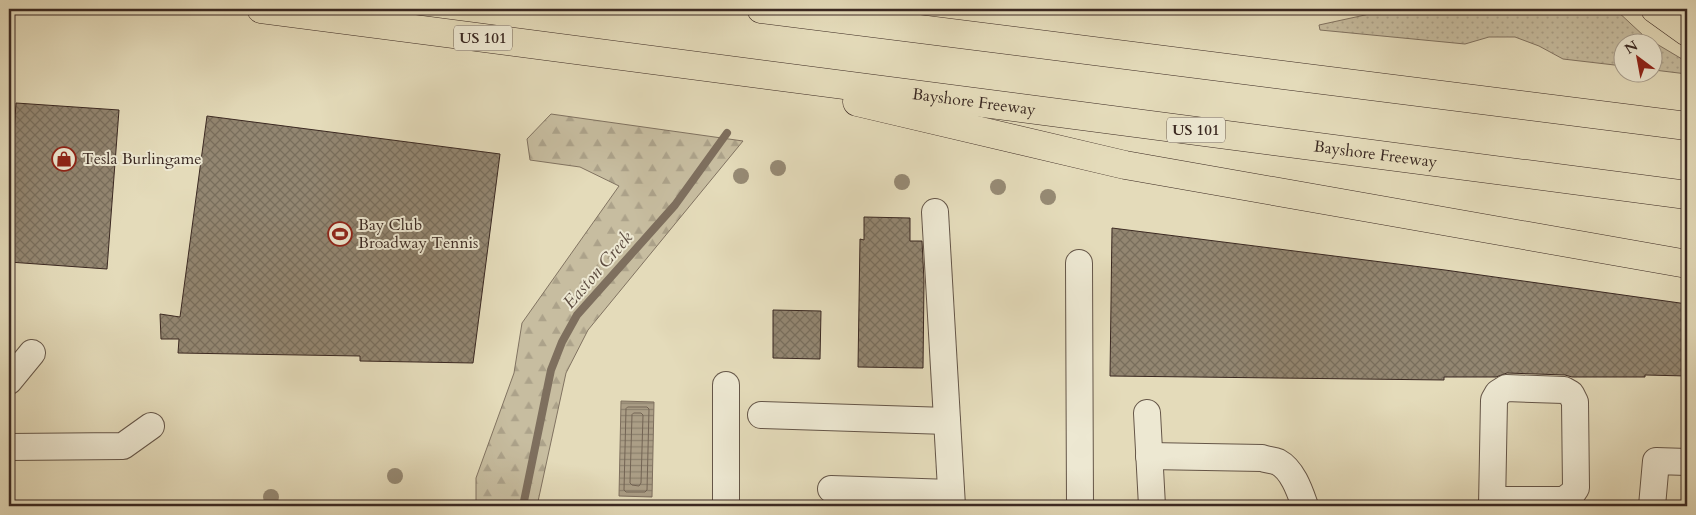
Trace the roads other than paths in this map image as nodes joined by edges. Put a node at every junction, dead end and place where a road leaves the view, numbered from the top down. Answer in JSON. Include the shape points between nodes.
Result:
{"nodes":[{"id":1,"x":261,"y":9,"type":"edge"},
{"id":2,"x":761,"y":9,"type":"edge"},
{"id":3,"x":1655,"y":9,"type":"edge"},
{"id":4,"x":1687,"y":32,"type":"edge"},
{"id":5,"x":704,"y":66,"type":"junction"},
{"id":6,"x":1687,"y":126,"type":"edge"},
{"id":7,"x":1687,"y":194,"type":"edge"},
{"id":8,"x":935,"y":212,"type":"dead end"},
{"id":9,"x":1079,"y":263,"type":"dead end"},
{"id":10,"x":1687,"y":264,"type":"edge"},
{"id":11,"x":32,"y":353,"type":"dead end"},
{"id":12,"x":9,"y":381,"type":"edge"},
{"id":13,"x":726,"y":385,"type":"dead end"},
{"id":14,"x":1147,"y":413,"type":"dead end"},
{"id":15,"x":761,"y":415,"type":"dead end"},
{"id":16,"x":947,"y":421,"type":"junction"},
{"id":17,"x":151,"y":426,"type":"dead end"},
{"id":18,"x":9,"y":447,"type":"edge"},
{"id":19,"x":1149,"y":456,"type":"junction"},
{"id":20,"x":1687,"y":462,"type":"edge"},
{"id":21,"x":831,"y":489,"type":"dead end"},
{"id":22,"x":952,"y":499,"type":"edge"},
{"id":23,"x":1492,"y":503,"type":"edge"},
{"id":24,"x":726,"y":506,"type":"edge"},
{"id":25,"x":1080,"y":506,"type":"edge"},
{"id":26,"x":1152,"y":506,"type":"edge"},
{"id":27,"x":1305,"y":506,"type":"edge"},
{"id":28,"x":1652,"y":506,"type":"edge"}],
"edges":[{"from":1,"to":5,"type":"highway","name":"Bayshore Freeway","number":"US 101"},
{"from":2,"to":6,"type":"highway"},
{"from":3,"to":4,"type":"highway"},
{"from":5,"to":7,"type":"highway","name":"Bayshore Freeway","number":"US 101"},
{"from":5,"to":10,"type":"highway","via":[[1126,165]]},
{"from":8,"to":16,"type":"street"},
{"from":9,"to":25,"type":"street"},
{"from":11,"to":12,"type":"street"},
{"from":13,"to":24,"type":"street"},
{"from":14,"to":19,"type":"street"},
{"from":15,"to":16,"type":"street"},
{"from":16,"to":22,"type":"street"},
{"from":17,"to":18,"type":"street","via":[[123,446]]},
{"from":19,"to":26,"type":"street"},
{"from":19,"to":27,"type":"street","via":[[1262,458],[1278,462],[1297,486]]},
{"from":20,"to":28,"type":"street","via":[[1656,461]]},
{"from":21,"to":22,"type":"street"},
{"from":23,"to":23,"type":"street","via":[[1494,400],[1498,393],[1506,388],[1564,390],[1571,394],[1575,402],[1576,488],[1572,494],[1564,500]]}]}
